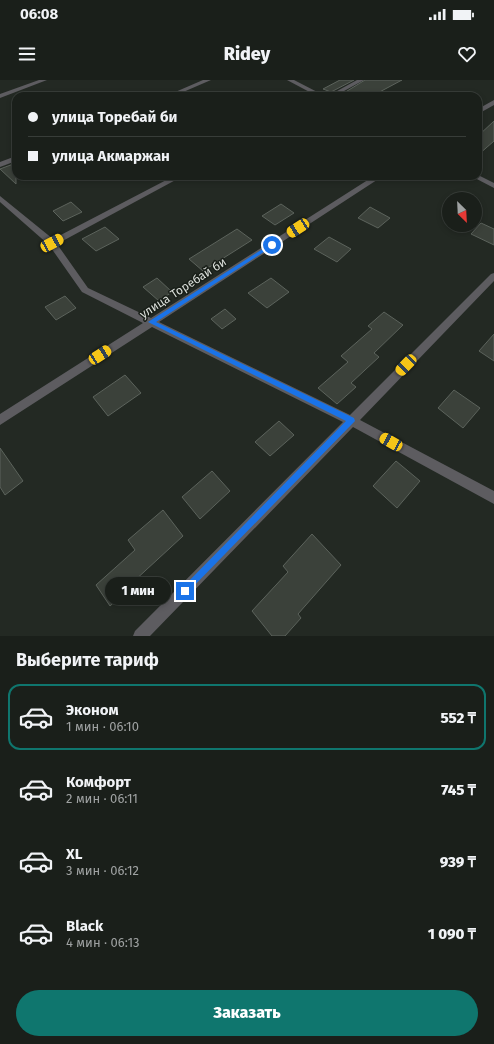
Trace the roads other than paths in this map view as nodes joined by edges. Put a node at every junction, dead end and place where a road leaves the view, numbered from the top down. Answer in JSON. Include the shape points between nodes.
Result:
{"nodes":[{"id":1,"x":44,"y":80,"type":"edge"},
{"id":2,"x":208,"y":80,"type":"edge"},
{"id":3,"x":290,"y":80,"type":"edge"},
{"id":4,"x":361,"y":80,"type":"edge"},
{"id":5,"x":179,"y":92,"type":"edge"},
{"id":6,"x":314,"y":92,"type":"edge"},
{"id":7,"x":338,"y":92,"type":"edge"},
{"id":8,"x":0,"y":96,"type":"edge"},
{"id":9,"x":494,"y":102,"type":"edge"},
{"id":10,"x":482,"y":110,"type":"edge"},
{"id":11,"x":12,"y":160,"type":"edge"},
{"id":12,"x":0,"y":165,"type":"edge"},
{"id":13,"x":171,"y":180,"type":"edge"},
{"id":14,"x":373,"y":180,"type":"edge"},
{"id":15,"x":482,"y":180,"type":"edge"},
{"id":16,"x":494,"y":186,"type":"edge"},
{"id":17,"x":0,"y":198,"type":"edge"},
{"id":18,"x":52,"y":243,"type":"junction"},
{"id":19,"x":494,"y":276,"type":"edge"},
{"id":20,"x":151,"y":322,"type":"junction"},
{"id":21,"x":0,"y":420,"type":"edge"},
{"id":22,"x":352,"y":421,"type":"junction"},
{"id":23,"x":494,"y":498,"type":"edge"},
{"id":24,"x":140,"y":636,"type":"edge"}],
"edges":[{"from":1,"to":8,"type":"street"},
{"from":2,"to":5,"type":"street"},
{"from":3,"to":6,"type":"street"},
{"from":4,"to":7,"type":"street"},
{"from":9,"to":10,"type":"street"},
{"from":11,"to":12,"type":"street"},
{"from":13,"to":18,"type":"street"},
{"from":14,"to":20,"type":"street","name":"улица Торебай би"},
{"from":15,"to":16,"type":"street"},
{"from":17,"to":18,"type":"street"},
{"from":18,"to":20,"type":"street","via":[[84,290]]},
{"from":19,"to":22,"type":"street"},
{"from":20,"to":21,"type":"street","name":"улица Торебай би"},
{"from":20,"to":22,"type":"street"},
{"from":22,"to":23,"type":"street"},
{"from":22,"to":24,"type":"street"}]}
